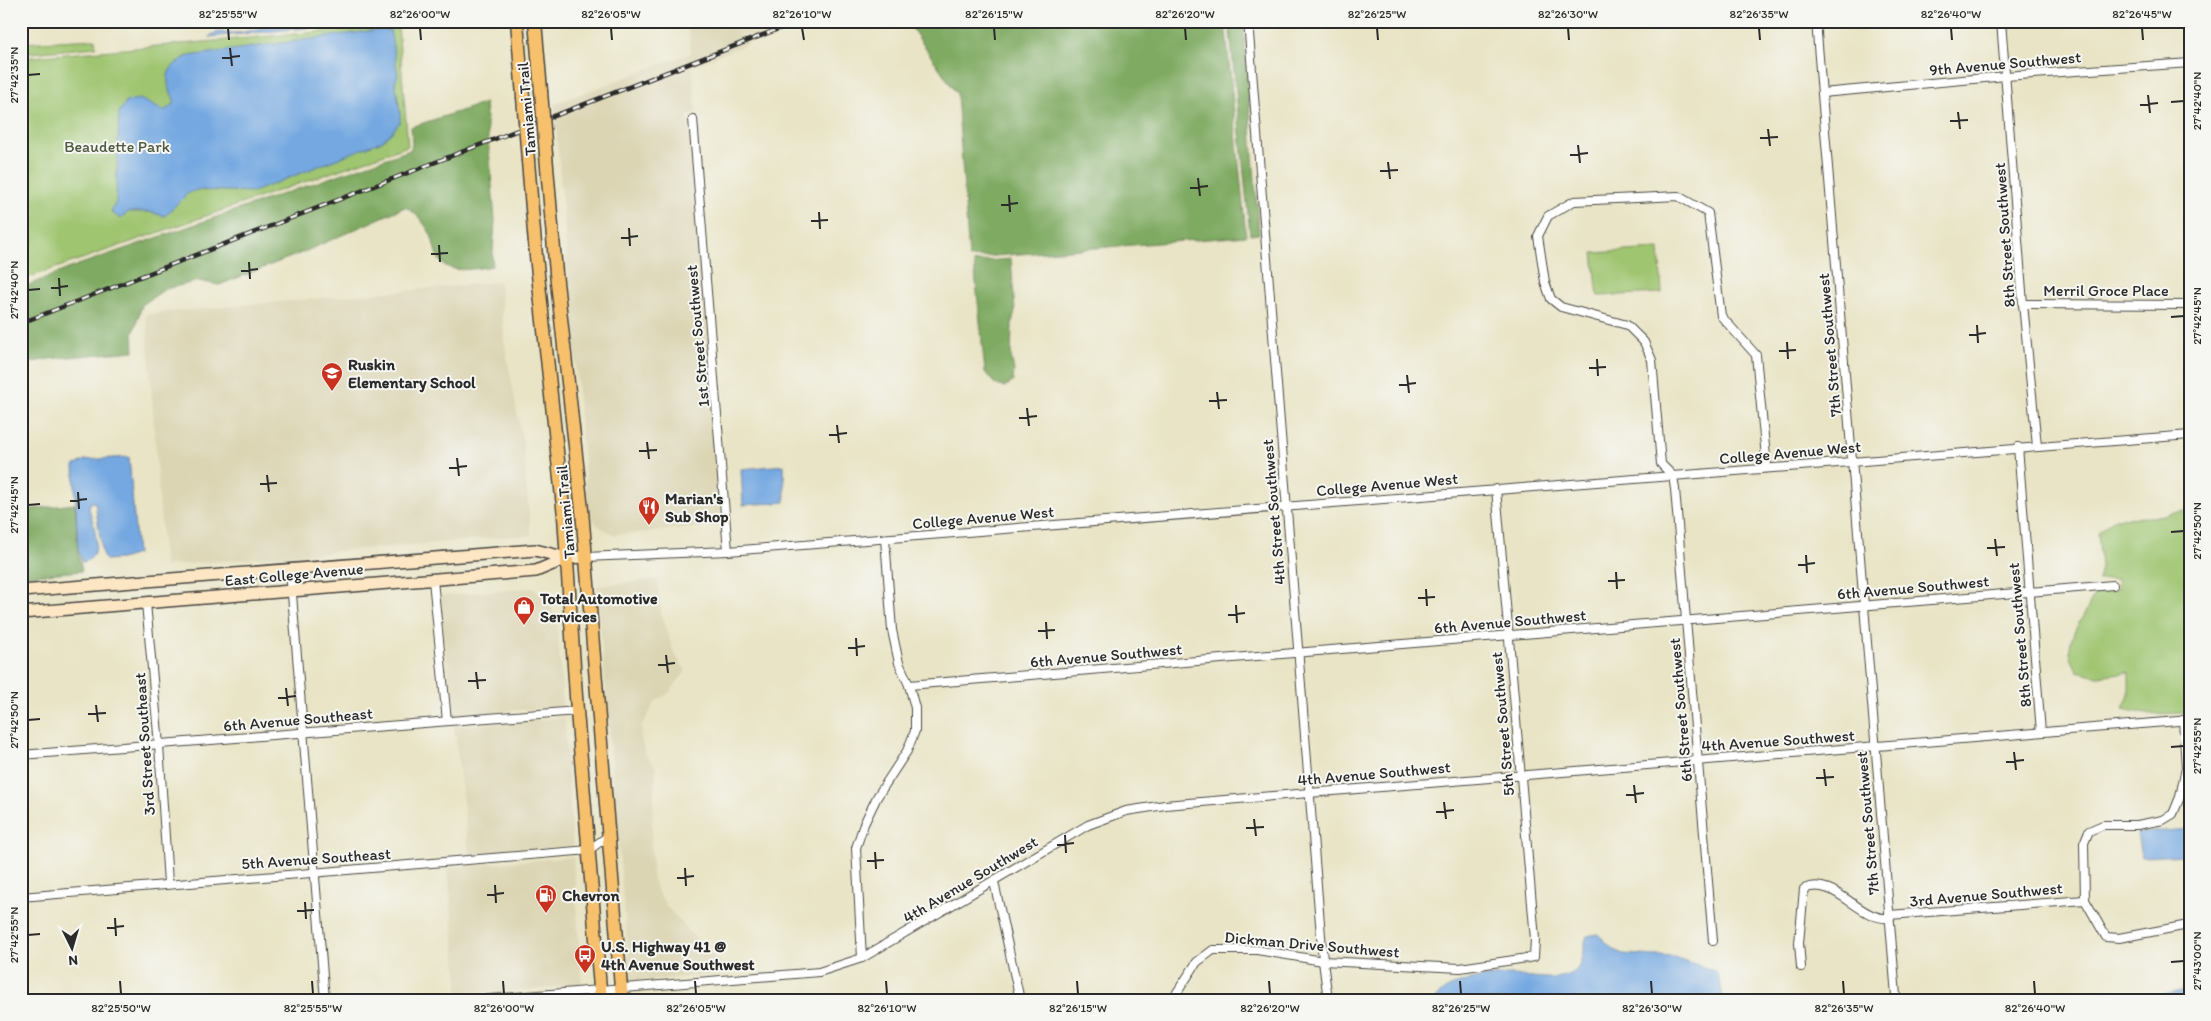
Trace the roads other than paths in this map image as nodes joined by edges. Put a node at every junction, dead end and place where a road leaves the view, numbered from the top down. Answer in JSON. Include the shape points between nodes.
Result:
{"nodes":[{"id":1,"x":517,"y":21,"type":"edge"},
{"id":2,"x":535,"y":21,"type":"edge"},
{"id":3,"x":1248,"y":21,"type":"edge"},
{"id":4,"x":1816,"y":21,"type":"edge"},
{"id":5,"x":2002,"y":21,"type":"edge"},
{"id":6,"x":2190,"y":63,"type":"edge"},
{"id":7,"x":2006,"y":76,"type":"junction"},
{"id":8,"x":1822,"y":93,"type":"junction"},
{"id":9,"x":694,"y":118,"type":"dead end"},
{"id":10,"x":2023,"y":304,"type":"junction"},
{"id":11,"x":2190,"y":305,"type":"edge"},
{"id":12,"x":2190,"y":435,"type":"edge"},
{"id":13,"x":2037,"y":446,"type":"junction"},
{"id":14,"x":2018,"y":447,"type":"junction"},
{"id":15,"x":1852,"y":460,"type":"junction"},
{"id":16,"x":1767,"y":467,"type":"junction"},
{"id":17,"x":1673,"y":476,"type":"junction"},
{"id":18,"x":1496,"y":489,"type":"junction"},
{"id":19,"x":1286,"y":506,"type":"junction"},
{"id":20,"x":885,"y":538,"type":"junction"},
{"id":21,"x":728,"y":551,"type":"junction"},
{"id":22,"x":586,"y":557,"type":"junction"},
{"id":23,"x":567,"y":558,"type":"junction"},
{"id":24,"x":290,"y":570,"type":"junction"},
{"id":25,"x":433,"y":580,"type":"junction"},
{"id":26,"x":2112,"y":584,"type":"dead end"},
{"id":27,"x":292,"y":590,"type":"junction"},
{"id":28,"x":21,"y":591,"type":"edge"},
{"id":29,"x":2030,"y":591,"type":"junction"},
{"id":30,"x":146,"y":603,"type":"junction"},
{"id":31,"x":1864,"y":605,"type":"junction"},
{"id":32,"x":21,"y":613,"type":"edge"},
{"id":33,"x":1686,"y":620,"type":"junction"},
{"id":34,"x":1508,"y":635,"type":"junction"},
{"id":35,"x":1298,"y":652,"type":"junction"},
{"id":36,"x":910,"y":685,"type":"junction"},
{"id":37,"x":577,"y":711,"type":"junction"},
{"id":38,"x":2186,"y":720,"type":"edge"},
{"id":39,"x":447,"y":721,"type":"junction"},
{"id":40,"x":303,"y":732,"type":"junction"},
{"id":41,"x":600,"y":732,"type":"junction"},
{"id":42,"x":2041,"y":732,"type":"junction"},
{"id":43,"x":159,"y":745,"type":"junction"},
{"id":44,"x":1875,"y":746,"type":"junction"},
{"id":45,"x":21,"y":755,"type":"edge"},
{"id":46,"x":1698,"y":760,"type":"junction"},
{"id":47,"x":1520,"y":775,"type":"junction"},
{"id":48,"x":1310,"y":792,"type":"junction"},
{"id":49,"x":608,"y":836,"type":"junction"},
{"id":50,"x":589,"y":850,"type":"junction"},
{"id":51,"x":316,"y":872,"type":"junction"},
{"id":52,"x":994,"y":882,"type":"junction"},
{"id":53,"x":168,"y":883,"type":"junction"},
{"id":54,"x":21,"y":896,"type":"edge"},
{"id":55,"x":2085,"y":900,"type":"junction"},
{"id":56,"x":1889,"y":916,"type":"junction"},
{"id":57,"x":2183,"y":926,"type":"dead end"},
{"id":58,"x":1713,"y":941,"type":"dead end"},
{"id":59,"x":1534,"y":957,"type":"joint"},
{"id":60,"x":862,"y":958,"type":"junction"},
{"id":61,"x":1323,"y":961,"type":"junction"},
{"id":62,"x":1801,"y":967,"type":"dead end"},
{"id":63,"x":601,"y":994,"type":"edge"},
{"id":64,"x":622,"y":994,"type":"edge"},
{"id":65,"x":1896,"y":996,"type":"dead end"},
{"id":66,"x":1327,"y":998,"type":"edge"},
{"id":67,"x":325,"y":1000,"type":"edge"},
{"id":68,"x":477,"y":1000,"type":"edge"},
{"id":69,"x":1020,"y":1000,"type":"edge"},
{"id":70,"x":1172,"y":1000,"type":"edge"}],
"edges":[{"from":1,"to":23,"type":"main road","name":"Tamiami Trail","bridge":true},
{"from":2,"to":22,"type":"main road","name":"Tamiami Trail","bridge":true,"via":[[556,273]]},
{"from":3,"to":19,"type":"street","name":"4th Street Southwest"},
{"from":4,"to":8,"type":"street","name":"7th Street Southwest"},
{"from":5,"to":7,"type":"street","name":"8th Street Southwest"},
{"from":6,"to":7,"type":"street","name":"9th Avenue Southwest"},
{"from":7,"to":8,"type":"street","name":"9th Avenue Southwest"},
{"from":7,"to":10,"type":"street","name":"8th Street Southwest"},
{"from":8,"to":15,"type":"street","name":"7th Street Southwest"},
{"from":9,"to":21,"type":"street","name":"1st Street Southwest"},
{"from":10,"to":11,"type":"street","name":"Merril Groce Place"},
{"from":10,"to":13,"type":"street","name":"8th Street Southwest"},
{"from":12,"to":13,"type":"street","name":"College Avenue West"},
{"from":13,"to":14,"type":"street","name":"College Avenue West"},
{"from":14,"to":15,"type":"street","name":"College Avenue West"},
{"from":14,"to":29,"type":"street","name":"8th Street Southwest"},
{"from":15,"to":16,"type":"street","name":"College Avenue West"},
{"from":15,"to":31,"type":"street","name":"7th Street Southwest"},
{"from":16,"to":17,"type":"street","name":"College Avenue West"},
{"from":16,"to":17,"type":"street","via":[[1756,355],[1721,316],[1708,213],[1678,196],[1574,201],[1548,216],[1538,236],[1551,299],[1561,307],[1627,325],[1644,342],[1652,360],[1661,464]]},
{"from":17,"to":18,"type":"street","name":"College Avenue West"},
{"from":17,"to":33,"type":"street","name":"6th Street Southwest"},
{"from":18,"to":19,"type":"street","name":"College Avenue West"},
{"from":18,"to":34,"type":"street","name":"5th Street Southwest"},
{"from":19,"to":20,"type":"street","name":"College Avenue West"},
{"from":19,"to":35,"type":"street","name":"4th Street Southwest"},
{"from":20,"to":21,"type":"street","name":"College Avenue West"},
{"from":20,"to":36,"type":"street","via":[[892,630],[899,663]]},
{"from":21,"to":22,"type":"street","name":"College Avenue West"},
{"from":22,"to":23,"type":"main road","name":"East College Avenue"},
{"from":22,"to":41,"type":"main road","name":"Tamiami Trail"},
{"from":23,"to":24,"type":"main road","name":"East College Avenue","via":[[534,550]]},
{"from":23,"to":25,"type":"main road","name":"East College Avenue","via":[[536,571]]},
{"from":23,"to":37,"type":"main road","name":"Tamiami Trail"},
{"from":24,"to":27,"type":"street"},
{"from":24,"to":28,"type":"main road","name":"East College Avenue"},
{"from":25,"to":27,"type":"main road","name":"East College Avenue"},
{"from":25,"to":39,"type":"street"},
{"from":26,"to":29,"type":"street","name":"6th Avenue Southwest"},
{"from":27,"to":30,"type":"main road","name":"East College Avenue"},
{"from":27,"to":40,"type":"street"},
{"from":29,"to":31,"type":"street","name":"6th Avenue Southwest"},
{"from":29,"to":42,"type":"street","name":"8th Street Southwest"},
{"from":30,"to":32,"type":"main road","name":"East College Avenue"},
{"from":30,"to":43,"type":"street","name":"3rd Street Southeast"},
{"from":31,"to":33,"type":"street","name":"6th Avenue Southwest"},
{"from":31,"to":44,"type":"street","name":"7th Street Southwest"},
{"from":33,"to":34,"type":"street","name":"6th Avenue Southwest"},
{"from":33,"to":46,"type":"street","name":"6th Street Southwest"},
{"from":34,"to":35,"type":"street","name":"6th Avenue Southwest"},
{"from":34,"to":47,"type":"street","name":"5th Street Southwest"},
{"from":35,"to":36,"type":"street","name":"6th Avenue Southwest"},
{"from":35,"to":48,"type":"street","name":"4th Street Southwest"},
{"from":36,"to":60,"type":"street","via":[[915,731],[908,751],[877,797],[856,848]]},
{"from":37,"to":39,"type":"street","name":"6th Avenue Southeast"},
{"from":37,"to":41,"type":"main road","via":[[585,713]]},
{"from":37,"to":50,"type":"main road","name":"Tamiami Trail"},
{"from":38,"to":42,"type":"street","name":"4th Avenue Southwest"},
{"from":38,"to":55,"type":"street","via":[[2186,768],[2173,814],[2163,820],[2137,825],[2103,825],[2089,831],[2084,844]]},
{"from":39,"to":40,"type":"street","name":"6th Avenue Southeast"},
{"from":40,"to":43,"type":"street","name":"6th Avenue Southeast"},
{"from":40,"to":51,"type":"street"},
{"from":41,"to":49,"type":"main road","name":"Tamiami Trail"},
{"from":42,"to":44,"type":"street","name":"4th Avenue Southwest"},
{"from":43,"to":45,"type":"street","name":"6th Avenue Southeast"},
{"from":43,"to":53,"type":"street","name":"3rd Street Southeast"},
{"from":44,"to":46,"type":"street","name":"4th Avenue Southwest"},
{"from":44,"to":56,"type":"street","name":"7th Street Southwest"},
{"from":46,"to":47,"type":"street","name":"4th Avenue Southwest"},
{"from":46,"to":58,"type":"street","name":"6th Street Southwest"},
{"from":47,"to":48,"type":"street","name":"4th Avenue Southwest"},
{"from":47,"to":59,"type":"street","name":"5th Street Southwest"},
{"from":48,"to":52,"type":"street","name":"4th Avenue Southwest","via":[[1126,811],[1088,825]]},
{"from":48,"to":61,"type":"street","name":"4th Street Southwest"},
{"from":49,"to":50,"type":"street"},
{"from":49,"to":64,"type":"main road","name":"Tamiami Trail"},
{"from":50,"to":51,"type":"street","name":"5th Avenue Southeast"},
{"from":50,"to":63,"type":"main road","name":"Tamiami Trail"},
{"from":51,"to":53,"type":"street","name":"5th Avenue Southeast"},
{"from":51,"to":67,"type":"street"},
{"from":52,"to":60,"type":"street","name":"4th Avenue Southwest"},
{"from":52,"to":69,"type":"street"},
{"from":53,"to":54,"type":"street","name":"5th Avenue Southeast"},
{"from":55,"to":56,"type":"street","name":"3rd Avenue Southwest"},
{"from":55,"to":57,"type":"street","via":[[2106,938]]},
{"from":56,"to":62,"type":"street","via":[[1877,917],[1822,887],[1804,889],[1799,943]]},
{"from":56,"to":65,"type":"street","name":"7th Street Southwest"},
{"from":59,"to":61,"type":"street","name":"Dickman Drive Southwest","via":[[1460,968]]},
{"from":60,"to":64,"type":"street","name":"4th Avenue Southwest","via":[[819,972]]},
{"from":61,"to":66,"type":"street","name":"4th Street Southwest"},
{"from":61,"to":70,"type":"street","name":"Dickman Drive Southwest","via":[[1257,950],[1213,950],[1197,962]]},
{"from":63,"to":64,"type":"street","name":"4th Avenue Southwest"},
{"from":63,"to":68,"type":"street","name":"4th Avenue Southwest"}]}
